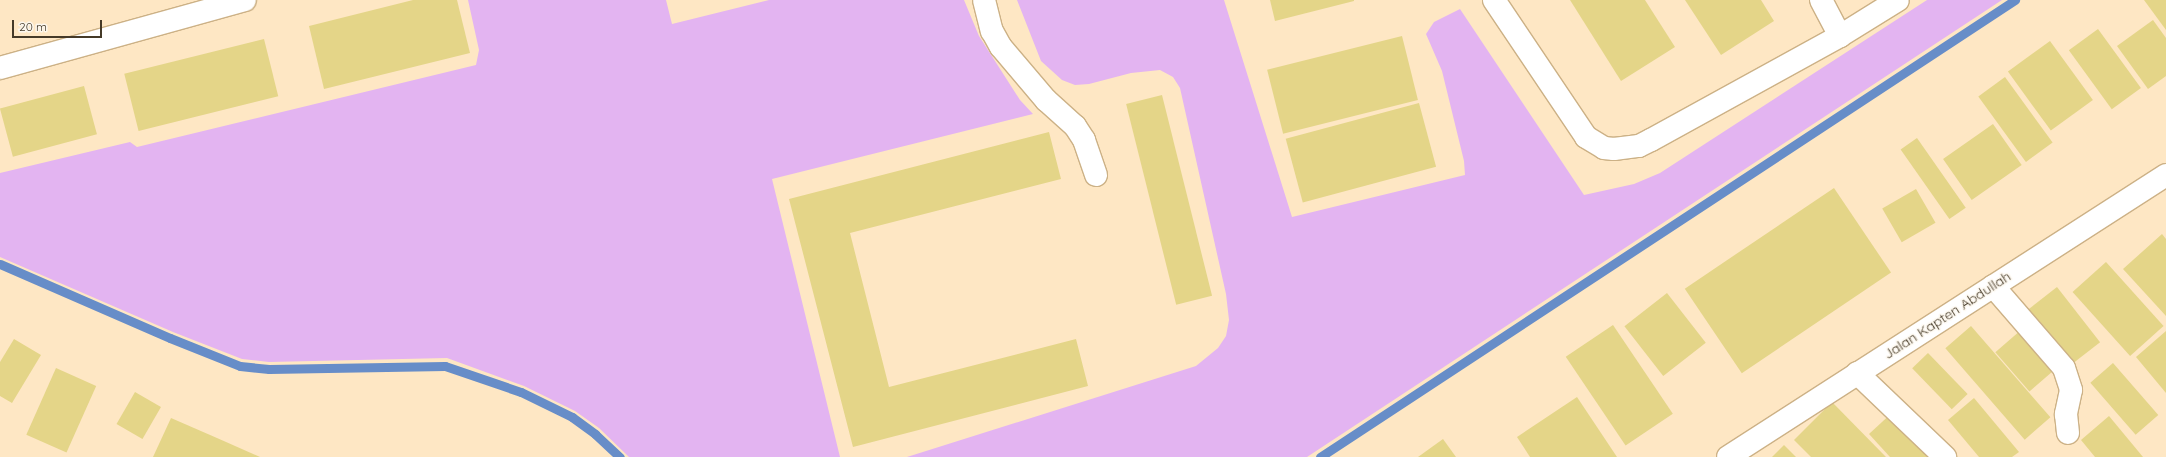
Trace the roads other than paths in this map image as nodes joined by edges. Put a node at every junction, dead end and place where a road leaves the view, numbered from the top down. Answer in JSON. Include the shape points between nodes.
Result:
{"nodes":[{"id":1,"x":245,"y":0,"type":"edge"},
{"id":2,"x":984,"y":0,"type":"edge"},
{"id":3,"x":1494,"y":0,"type":"edge"},
{"id":4,"x":1821,"y":0,"type":"edge"},
{"id":5,"x":1898,"y":0,"type":"edge"},
{"id":6,"x":1840,"y":36,"type":"junction"},
{"id":7,"x":0,"y":68,"type":"edge"},
{"id":8,"x":1096,"y":175,"type":"dead end"},
{"id":9,"x":2166,"y":175,"type":"edge"},
{"id":10,"x":1993,"y":286,"type":"junction"},
{"id":11,"x":1857,"y":373,"type":"junction"},
{"id":12,"x":2068,"y":433,"type":"dead end"},
{"id":13,"x":1728,"y":457,"type":"edge"},
{"id":14,"x":1945,"y":457,"type":"edge"}],
"edges":[{"from":1,"to":7,"type":"street"},
{"from":2,"to":8,"type":"street","via":[[992,31],[1001,47],[1046,100],[1075,126],[1084,140]]},
{"from":3,"to":6,"type":"street","via":[[1581,131],[1594,142],[1614,149],[1639,146],[1651,140]]},
{"from":4,"to":6,"type":"street"},
{"from":5,"to":6,"type":"street"},
{"from":9,"to":10,"type":"street","name":"Jalan Kapten Abdullah"},
{"from":10,"to":11,"type":"street","name":"Jalan Kapten Abdullah"},
{"from":10,"to":12,"type":"street","via":[[2064,368],[2071,390],[2066,414]]},
{"from":11,"to":13,"type":"street","name":"Jalan Kapten Abdullah"},
{"from":11,"to":14,"type":"street"}]}
